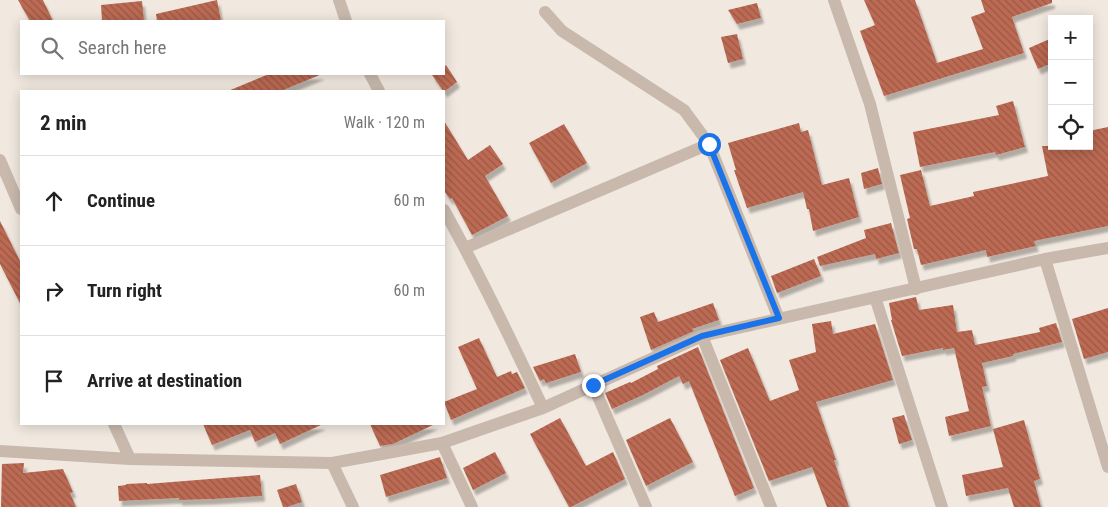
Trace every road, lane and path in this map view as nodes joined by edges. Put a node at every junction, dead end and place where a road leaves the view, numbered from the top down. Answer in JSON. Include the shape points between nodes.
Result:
{"nodes":[{"id":1,"x":339,"y":0,"type":"edge"},
{"id":2,"x":834,"y":0,"type":"edge"},
{"id":3,"x":545,"y":12,"type":"dead end"},
{"id":4,"x":346,"y":20,"type":"edge"},
{"id":5,"x":371,"y":75,"type":"edge"},
{"id":6,"x":378,"y":90,"type":"edge"},
{"id":7,"x":709,"y":144,"type":"junction"},
{"id":8,"x":0,"y":160,"type":"edge"},
{"id":9,"x":20,"y":207,"type":"edge"},
{"id":10,"x":445,"y":212,"type":"edge"},
{"id":11,"x":465,"y":248,"type":"junction"},
{"id":12,"x":1108,"y":248,"type":"edge"},
{"id":13,"x":1045,"y":259,"type":"junction"},
{"id":14,"x":916,"y":289,"type":"junction"},
{"id":15,"x":875,"y":297,"type":"junction"},
{"id":16,"x":779,"y":318,"type":"junction"},
{"id":17,"x":702,"y":336,"type":"junction"},
{"id":18,"x":593,"y":385,"type":"junction"},
{"id":19,"x":543,"y":408,"type":"junction"},
{"id":20,"x":114,"y":425,"type":"edge"},
{"id":21,"x":442,"y":443,"type":"junction"},
{"id":22,"x":0,"y":451,"type":"edge"},
{"id":23,"x":130,"y":459,"type":"junction"},
{"id":24,"x":332,"y":463,"type":"junction"},
{"id":25,"x":1108,"y":467,"type":"edge"},
{"id":26,"x":354,"y":507,"type":"edge"},
{"id":27,"x":472,"y":507,"type":"edge"},
{"id":28,"x":646,"y":507,"type":"edge"},
{"id":29,"x":771,"y":507,"type":"edge"},
{"id":30,"x":942,"y":507,"type":"edge"}],
"edges":[{"from":1,"to":4,"type":"street"},
{"from":2,"to":14,"type":"street","via":[[870,104]]},
{"from":3,"to":7,"type":"street","via":[[562,31],[684,110]]},
{"from":5,"to":6,"type":"street"},
{"from":7,"to":11,"type":"street"},
{"from":7,"to":16,"type":"street"},
{"from":8,"to":9,"type":"street"},
{"from":10,"to":11,"type":"street"},
{"from":11,"to":19,"type":"street"},
{"from":12,"to":13,"type":"street"},
{"from":13,"to":14,"type":"street"},
{"from":13,"to":25,"type":"street"},
{"from":14,"to":15,"type":"street"},
{"from":15,"to":16,"type":"street"},
{"from":15,"to":30,"type":"street"},
{"from":16,"to":17,"type":"street"},
{"from":17,"to":18,"type":"street"},
{"from":17,"to":29,"type":"street"},
{"from":18,"to":19,"type":"street"},
{"from":18,"to":28,"type":"street"},
{"from":19,"to":21,"type":"street"},
{"from":20,"to":23,"type":"street"},
{"from":21,"to":24,"type":"street"},
{"from":21,"to":27,"type":"street"},
{"from":22,"to":23,"type":"street"},
{"from":23,"to":24,"type":"street"},
{"from":24,"to":26,"type":"street"}]}
